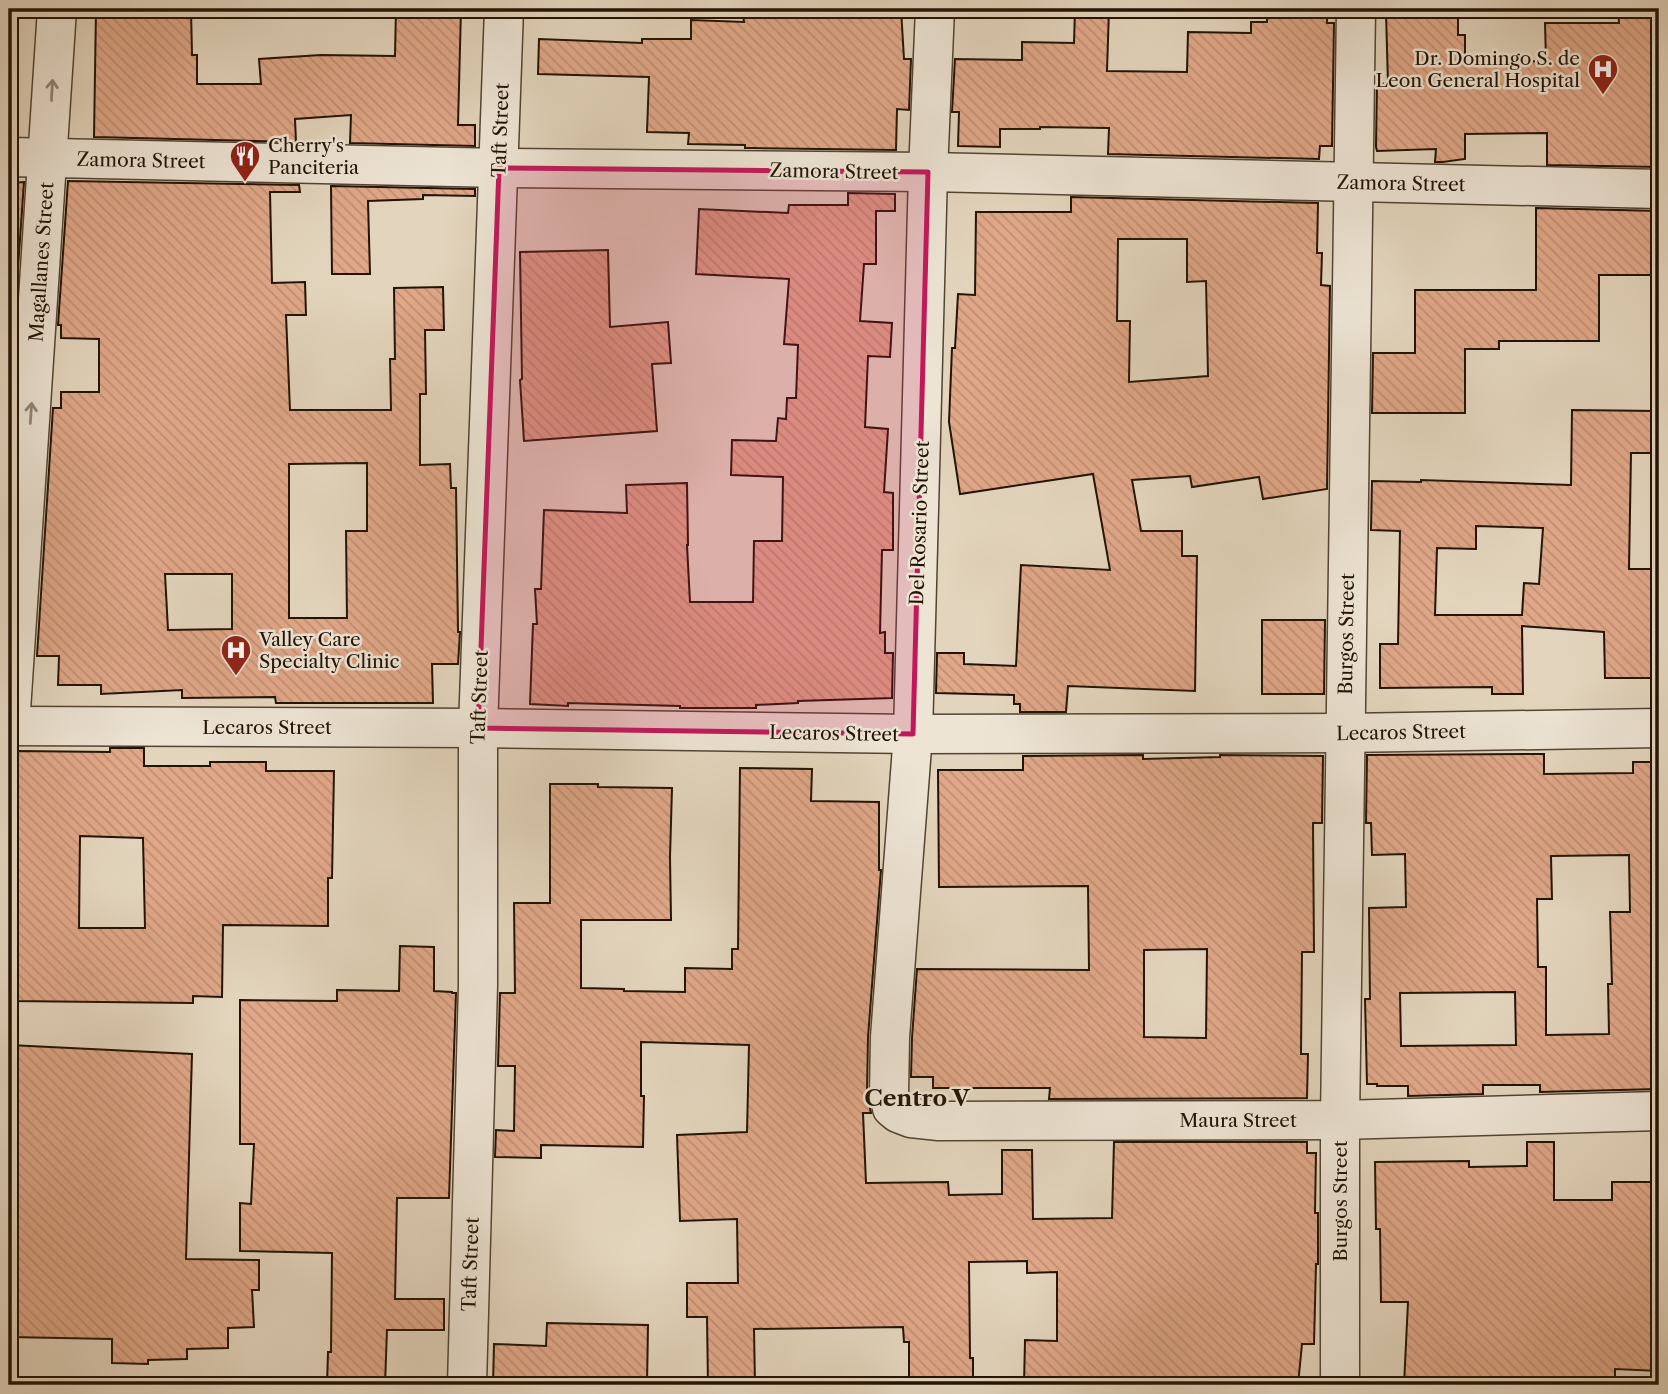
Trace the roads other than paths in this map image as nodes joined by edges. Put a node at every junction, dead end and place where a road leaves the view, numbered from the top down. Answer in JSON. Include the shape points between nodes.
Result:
{"nodes":[{"id":1,"x":57,"y":9,"type":"edge"},
{"id":2,"x":505,"y":9,"type":"edge"},
{"id":3,"x":934,"y":9,"type":"edge"},
{"id":4,"x":1356,"y":9,"type":"edge"},
{"id":5,"x":9,"y":157,"type":"edge"},
{"id":6,"x":48,"y":158,"type":"junction"},
{"id":7,"x":499,"y":168,"type":"junction"},
{"id":8,"x":928,"y":172,"type":"junction"},
{"id":9,"x":1354,"y":181,"type":"junction"},
{"id":10,"x":1659,"y":189,"type":"edge"},
{"id":11,"x":9,"y":726,"type":"edge"},
{"id":12,"x":478,"y":728,"type":"junction"},
{"id":13,"x":1659,"y":728,"type":"edge"},
{"id":14,"x":1345,"y":733,"type":"junction"},
{"id":15,"x":913,"y":734,"type":"junction"},
{"id":16,"x":890,"y":1037,"type":"joint"},
{"id":17,"x":1659,"y":1111,"type":"edge"},
{"id":18,"x":1340,"y":1120,"type":"junction"},
{"id":19,"x":467,"y":1385,"type":"edge"},
{"id":20,"x":1340,"y":1385,"type":"edge"}],
"edges":[{"from":6,"to":1,"type":"street","name":"Magallanes Street","one_way":true},
{"from":2,"to":7,"type":"street","name":"Taft Street"},
{"from":3,"to":8,"type":"street","name":"Del Rosario Street"},
{"from":4,"to":9,"type":"street","name":"Burgos Street"},
{"from":5,"to":6,"type":"street","name":"Zamora Street"},
{"from":6,"to":7,"type":"street","name":"Zamora Street"},
{"from":11,"to":6,"type":"street","name":"Magallanes Street","one_way":true},
{"from":7,"to":8,"type":"street","name":"Zamora Street"},
{"from":7,"to":12,"type":"street","name":"Taft Street"},
{"from":8,"to":9,"type":"street","name":"Zamora Street"},
{"from":8,"to":15,"type":"street","name":"Del Rosario Street"},
{"from":9,"to":10,"type":"street","name":"Zamora Street"},
{"from":9,"to":14,"type":"street","name":"Burgos Street"},
{"from":11,"to":12,"type":"street","name":"Lecaros Street"},
{"from":12,"to":15,"type":"street","name":"Lecaros Street"},
{"from":12,"to":19,"type":"street","name":"Taft Street","via":[[478,985]]},
{"from":13,"to":14,"type":"street","name":"Lecaros Street"},
{"from":14,"to":15,"type":"street","name":"Lecaros Street"},
{"from":14,"to":18,"type":"street","name":"Burgos Street"},
{"from":15,"to":16,"type":"street","name":"Del Rosario Street"},
{"from":16,"to":18,"type":"street","name":"Maura Street","via":[[892,1108],[911,1118]]},
{"from":17,"to":18,"type":"street","name":"Maura Street"},
{"from":18,"to":20,"type":"street","name":"Burgos Street"}]}
